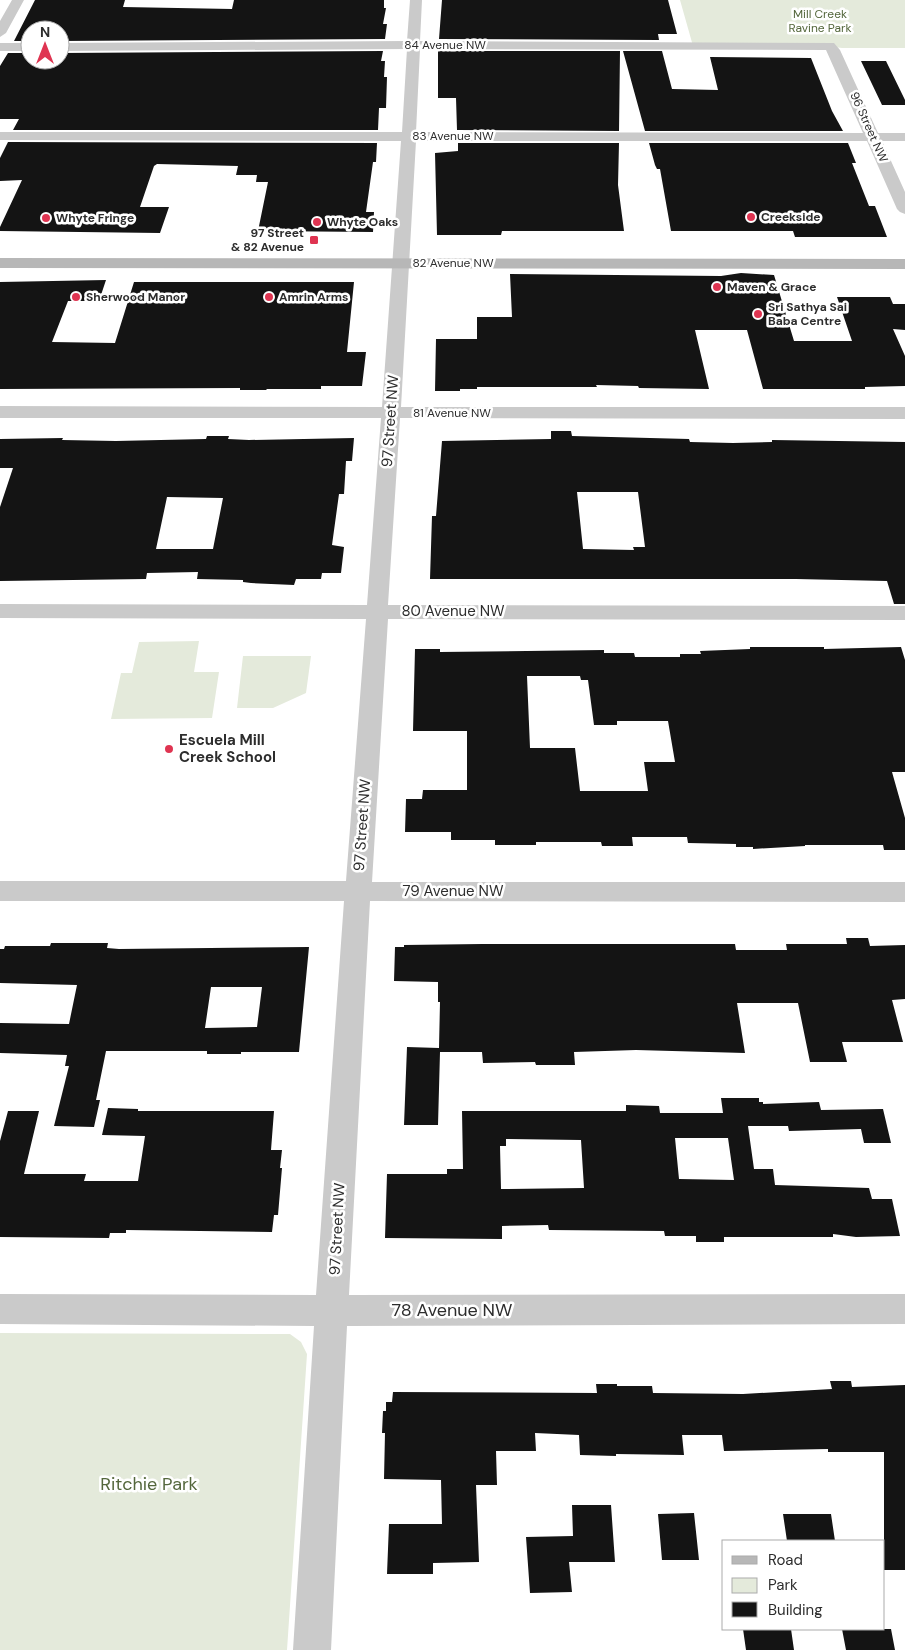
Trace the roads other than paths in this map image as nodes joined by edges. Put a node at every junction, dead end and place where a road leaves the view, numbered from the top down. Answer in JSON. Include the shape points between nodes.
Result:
{"nodes":[{"id":1,"x":18,"y":0,"type":"edge"},
{"id":2,"x":416,"y":0,"type":"edge"},
{"id":3,"x":0,"y":33,"type":"edge"},
{"id":4,"x":412,"y":45,"type":"junction"},
{"id":5,"x":829,"y":46,"type":"joint"},
{"id":6,"x":0,"y":47,"type":"edge"},
{"id":7,"x":20,"y":47,"type":"edge"},
{"id":8,"x":70,"y":47,"type":"edge"},
{"id":9,"x":0,"y":136,"type":"edge"},
{"id":10,"x":409,"y":136,"type":"junction"},
{"id":11,"x":872,"y":137,"type":"junction"},
{"id":12,"x":905,"y":137,"type":"edge"},
{"id":13,"x":905,"y":209,"type":"edge"},
{"id":14,"x":0,"y":249,"type":"edge"},
{"id":15,"x":905,"y":250,"type":"edge"},
{"id":16,"x":402,"y":256,"type":"junction"},
{"id":17,"x":0,"y":263,"type":"edge"},
{"id":18,"x":905,"y":264,"type":"edge"},
{"id":19,"x":0,"y":412,"type":"edge"},
{"id":20,"x":390,"y":413,"type":"junction"},
{"id":21,"x":905,"y":413,"type":"edge"},
{"id":22,"x":0,"y":611,"type":"edge"},
{"id":23,"x":377,"y":611,"type":"junction"},
{"id":24,"x":905,"y":613,"type":"edge"},
{"id":25,"x":0,"y":891,"type":"edge"},
{"id":26,"x":358,"y":891,"type":"junction"},
{"id":27,"x":905,"y":892,"type":"edge"},
{"id":28,"x":0,"y":1309,"type":"edge"},
{"id":29,"x":905,"y":1309,"type":"edge"},
{"id":30,"x":333,"y":1311,"type":"junction"},
{"id":31,"x":312,"y":1650,"type":"edge"}],
"edges":[{"from":1,"to":3,"type":"street"},
{"from":2,"to":4,"type":"street","name":"97 Street NW"},
{"from":4,"to":5,"type":"street","name":"84 Avenue NW"},
{"from":4,"to":8,"type":"street","name":"84 Avenue NW"},
{"from":4,"to":10,"type":"street","name":"97 Street NW"},
{"from":5,"to":11,"type":"street","name":"96 Street NW","via":[[850,84]]},
{"from":6,"to":7,"type":"street"},
{"from":9,"to":10,"type":"street","name":"83 Avenue NW"},
{"from":10,"to":11,"type":"street","name":"83 Avenue NW"},
{"from":10,"to":16,"type":"street","name":"97 Street NW"},
{"from":11,"to":12,"type":"street","name":"83 Avenue NW"},
{"from":11,"to":13,"type":"street","name":"96 Street NW"},
{"from":14,"to":16,"type":"main road","name":"82 Avenue NW"},
{"from":15,"to":16,"type":"main road","name":"82 Avenue NW"},
{"from":16,"to":17,"type":"main road","name":"82 Avenue NW"},
{"from":16,"to":18,"type":"main road","name":"82 Avenue NW"},
{"from":16,"to":20,"type":"street","name":"97 Street NW"},
{"from":19,"to":20,"type":"street","name":"81 Avenue NW"},
{"from":20,"to":21,"type":"street","name":"81 Avenue NW"},
{"from":20,"to":23,"type":"street","name":"97 Street NW"},
{"from":22,"to":23,"type":"street","name":"80 Avenue NW"},
{"from":23,"to":24,"type":"street","name":"80 Avenue NW"},
{"from":23,"to":26,"type":"street","name":"97 Street NW"},
{"from":25,"to":26,"type":"street","name":"79 Avenue NW"},
{"from":26,"to":27,"type":"street","name":"79 Avenue NW"},
{"from":26,"to":30,"type":"street","name":"97 Street NW"},
{"from":28,"to":30,"type":"street","name":"78 Avenue NW"},
{"from":29,"to":30,"type":"street","name":"78 Avenue NW"},
{"from":30,"to":31,"type":"street","name":"97 Street NW"}]}
